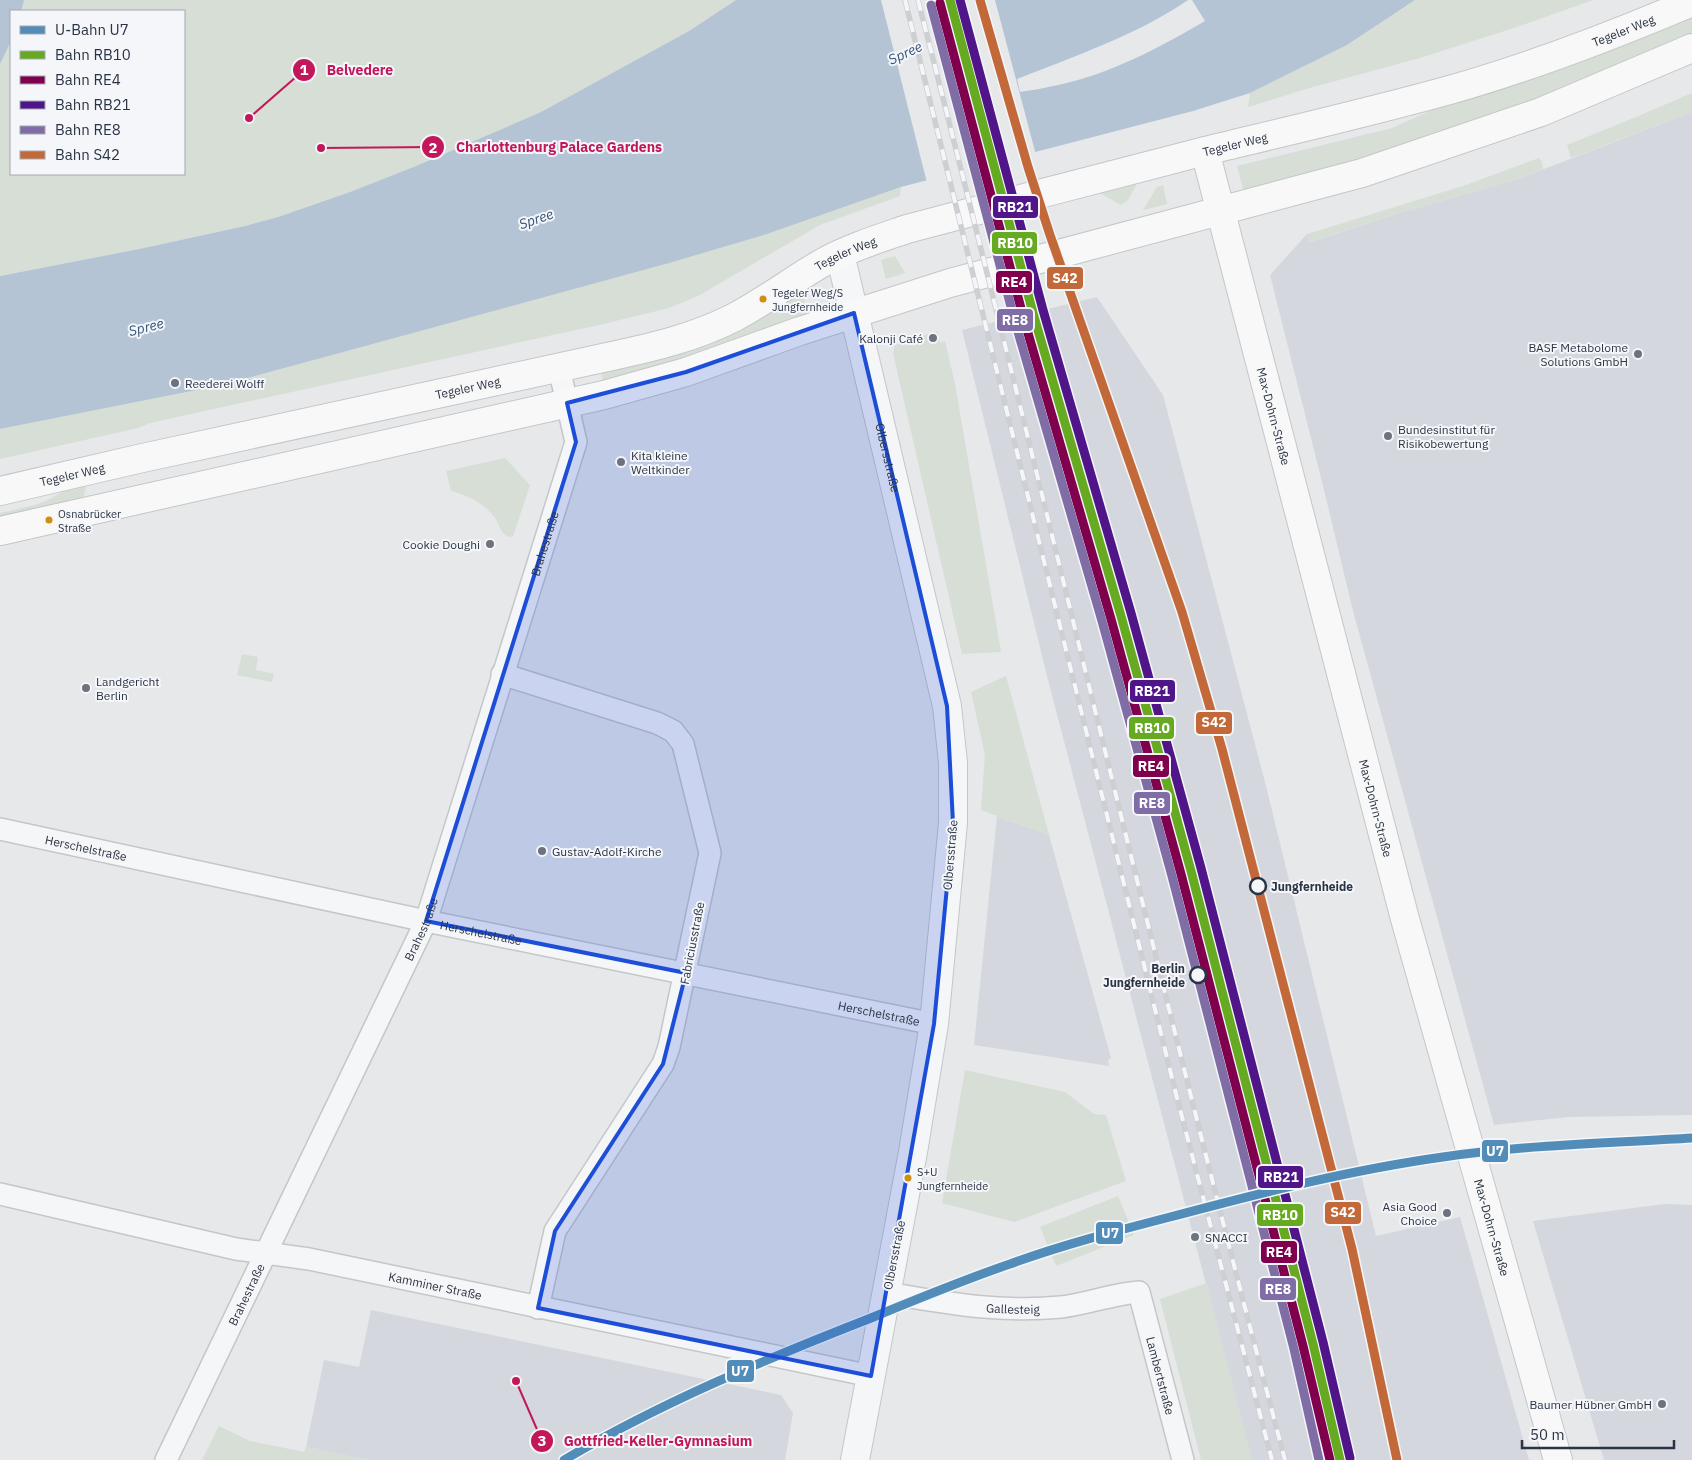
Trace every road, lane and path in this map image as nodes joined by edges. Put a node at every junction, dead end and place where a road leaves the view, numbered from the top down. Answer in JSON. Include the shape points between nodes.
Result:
{"nodes":[{"id":1,"x":1692,"y":2,"type":"edge"},
{"id":2,"x":1692,"y":48,"type":"edge"},
{"id":3,"x":1205,"y":152,"type":"junction"},
{"id":4,"x":1221,"y":212,"type":"junction"},
{"id":5,"x":840,"y":254,"type":"junction"},
{"id":6,"x":854,"y":314,"type":"junction"},
{"id":7,"x":559,"y":368,"type":"junction"},
{"id":8,"x":567,"y":403,"type":"junction"},
{"id":9,"x":0,"y":491,"type":"edge"},
{"id":10,"x":0,"y":530,"type":"edge"},
{"id":11,"x":502,"y":674,"type":"junction"},
{"id":12,"x":0,"y":829,"type":"edge"},
{"id":13,"x":426,"y":922,"type":"junction"},
{"id":14,"x":686,"y":974,"type":"junction"},
{"id":15,"x":934,"y":1024,"type":"junction"},
{"id":16,"x":0,"y":1194,"type":"edge"},
{"id":17,"x":265,"y":1254,"type":"junction"},
{"id":18,"x":1139,"y":1292,"type":"joint"},
{"id":19,"x":886,"y":1293,"type":"junction"},
{"id":20,"x":538,"y":1308,"type":"junction"},
{"id":21,"x":871,"y":1376,"type":"junction"},
{"id":22,"x":166,"y":1460,"type":"edge"},
{"id":23,"x":855,"y":1460,"type":"edge"},
{"id":24,"x":1183,"y":1460,"type":"edge"},
{"id":25,"x":1558,"y":1460,"type":"edge"}],
"edges":[{"from":1,"to":3,"type":"main road","name":"Tegeler Weg","via":[[1624,31],[1529,65],[1340,119]]},
{"from":2,"to":4,"type":"main road","via":[[1542,112],[1362,173]]},
{"from":3,"to":4,"type":"main road","name":"Max-Dohrn-Straße"},
{"from":3,"to":5,"type":"main road","name":"Tegeler Weg","via":[[907,229]]},
{"from":4,"to":6,"type":"main road","via":[[950,283]]},
{"from":4,"to":25,"type":"main road","name":"Max-Dohrn-Straße","via":[[1405,919]]},
{"from":5,"to":6,"type":"street","name":"Olbersstraße"},
{"from":5,"to":7,"type":"main road","name":"Tegeler Weg","via":[[736,317],[690,337]]},
{"from":6,"to":8,"type":"main road","via":[[686,372]]},
{"from":6,"to":15,"type":"street","name":"Olbersstraße","via":[[947,706],[953,763],[953,823]]},
{"from":7,"to":8,"type":"street","name":"Brahestraße"},
{"from":7,"to":9,"type":"main road","name":"Tegeler Weg"},
{"from":8,"to":10,"type":"main road"},
{"from":8,"to":11,"type":"street","name":"Brahestraße","via":[[576,442]]},
{"from":11,"to":13,"type":"street","name":"Brahestraße"},
{"from":11,"to":14,"type":"street","name":"Fabriciusstraße","via":[[657,723],[679,737],[710,853]]},
{"from":12,"to":13,"type":"street","name":"Herschelstraße"},
{"from":13,"to":14,"type":"street","name":"Herschelstraße"},
{"from":13,"to":17,"type":"street","name":"Brahestraße"},
{"from":14,"to":15,"type":"street","name":"Herschelstraße"},
{"from":14,"to":20,"type":"street","name":"Fabriciusstraße","via":[[662,1064],[555,1231]]},
{"from":15,"to":19,"type":"street","name":"Olbersstraße"},
{"from":16,"to":17,"type":"street","name":"Kamminer Straße"},
{"from":17,"to":20,"type":"street","name":"Kamminer Straße","via":[[309,1259]]},
{"from":17,"to":22,"type":"street","name":"Brahestraße"},
{"from":18,"to":19,"type":"street","name":"Gallesteig","via":[[1063,1307],[1007,1309],[957,1305]]},
{"from":18,"to":24,"type":"street","name":"Lambertstraße"},
{"from":19,"to":21,"type":"street","name":"Olbersstraße"},
{"from":20,"to":21,"type":"street","name":"Kamminer Straße"},
{"from":21,"to":23,"type":"street","name":"Olbersstraße"}]}
